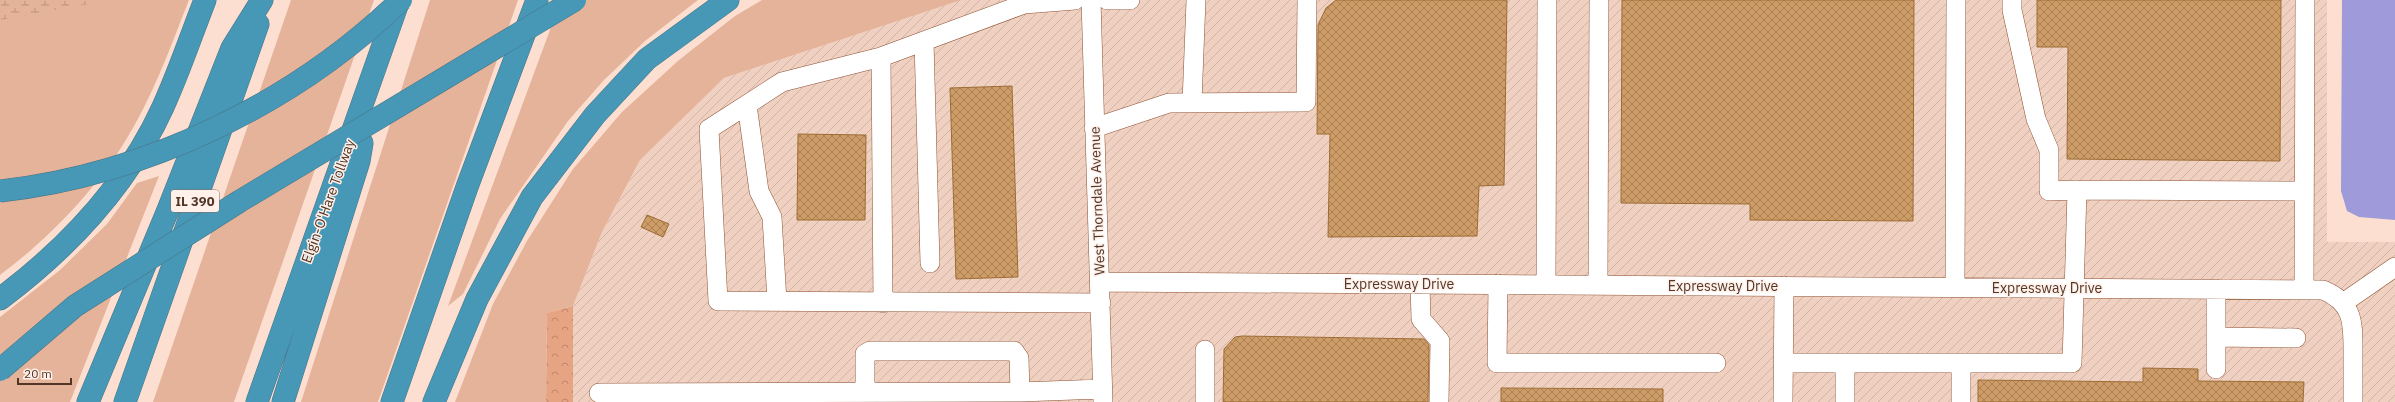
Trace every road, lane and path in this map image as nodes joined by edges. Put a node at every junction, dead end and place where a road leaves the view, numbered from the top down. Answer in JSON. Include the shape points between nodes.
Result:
{"nodes":[{"id":1,"x":205,"y":0,"type":"edge"},
{"id":2,"x":262,"y":0,"type":"edge"},
{"id":3,"x":267,"y":0,"type":"edge"},
{"id":4,"x":400,"y":0,"type":"edge"},
{"id":5,"x":537,"y":0,"type":"edge"},
{"id":6,"x":575,"y":0,"type":"edge"},
{"id":7,"x":728,"y":0,"type":"edge"},
{"id":8,"x":1075,"y":0,"type":"edge"},
{"id":9,"x":1091,"y":0,"type":"edge"},
{"id":10,"x":1107,"y":0,"type":"edge"},
{"id":11,"x":1130,"y":0,"type":"edge"},
{"id":12,"x":1196,"y":0,"type":"edge"},
{"id":13,"x":1308,"y":0,"type":"edge"},
{"id":14,"x":1547,"y":0,"type":"edge"},
{"id":15,"x":1599,"y":0,"type":"edge"},
{"id":16,"x":1956,"y":0,"type":"edge"},
{"id":17,"x":2012,"y":0,"type":"edge"},
{"id":18,"x":2305,"y":0,"type":"edge"},
{"id":19,"x":924,"y":41,"type":"junction"},
{"id":20,"x":881,"y":57,"type":"junction"},
{"id":21,"x":373,"y":75,"type":"junction"},
{"id":22,"x":1192,"y":103,"type":"junction"},
{"id":23,"x":747,"y":105,"type":"junction"},
{"id":24,"x":1094,"y":128,"type":"junction"},
{"id":25,"x":2077,"y":190,"type":"junction"},
{"id":26,"x":0,"y":191,"type":"edge"},
{"id":27,"x":2304,"y":191,"type":"junction"},
{"id":28,"x":930,"y":264,"type":"dead end"},
{"id":29,"x":2395,"y":267,"type":"edge"},
{"id":30,"x":1100,"y":282,"type":"junction"},
{"id":31,"x":1420,"y":284,"type":"junction"},
{"id":32,"x":1498,"y":284,"type":"junction"},
{"id":33,"x":1546,"y":285,"type":"junction"},
{"id":34,"x":1598,"y":285,"type":"junction"},
{"id":35,"x":1784,"y":286,"type":"junction"},
{"id":36,"x":1955,"y":287,"type":"junction"},
{"id":37,"x":2074,"y":288,"type":"junction"},
{"id":38,"x":2216,"y":289,"type":"junction"},
{"id":39,"x":2304,"y":289,"type":"junction"},
{"id":40,"x":0,"y":299,"type":"edge"},
{"id":41,"x":777,"y":301,"type":"junction"},
{"id":42,"x":883,"y":302,"type":"junction"},
{"id":43,"x":2343,"y":302,"type":"junction"},
{"id":44,"x":1101,"y":303,"type":"junction"},
{"id":45,"x":2216,"y":337,"type":"junction"},
{"id":46,"x":2296,"y":338,"type":"dead end"},
{"id":47,"x":1205,"y":350,"type":"dead end"},
{"id":48,"x":1716,"y":363,"type":"dead end"},
{"id":49,"x":1783,"y":363,"type":"junction"},
{"id":50,"x":1962,"y":363,"type":"junction"},
{"id":51,"x":1845,"y":364,"type":"junction"},
{"id":52,"x":2216,"y":369,"type":"dead end"},
{"id":53,"x":0,"y":370,"type":"edge"},
{"id":54,"x":1020,"y":392,"type":"junction"},
{"id":55,"x":599,"y":393,"type":"dead end"},
{"id":56,"x":1102,"y":396,"type":"edge"},
{"id":57,"x":865,"y":397,"type":"edge"},
{"id":58,"x":959,"y":397,"type":"edge"},
{"id":59,"x":88,"y":402,"type":"edge"},
{"id":60,"x":125,"y":402,"type":"edge"},
{"id":61,"x":257,"y":402,"type":"edge"},
{"id":62,"x":283,"y":402,"type":"edge"},
{"id":63,"x":392,"y":402,"type":"edge"},
{"id":64,"x":434,"y":402,"type":"edge"},
{"id":65,"x":1205,"y":402,"type":"edge"},
{"id":66,"x":1439,"y":402,"type":"edge"},
{"id":67,"x":1783,"y":402,"type":"edge"},
{"id":68,"x":1845,"y":402,"type":"edge"},
{"id":69,"x":1961,"y":402,"type":"edge"},
{"id":70,"x":2353,"y":402,"type":"edge"}],
"edges":[{"from":1,"to":40,"type":"highway","via":[[163,108],[114,190],[75,235],[33,274]]},
{"from":2,"to":59,"type":"highway","via":[[232,48]]},
{"from":3,"to":60,"type":"highway","number":"IL 390"},
{"from":4,"to":21,"type":"highway","name":"Elgin-O'Hare Tollway"},
{"from":4,"to":26,"type":"highway","bridge":true,"via":[[338,52],[297,82],[247,113],[173,146],[91,175],[40,187]]},
{"from":5,"to":63,"type":"highway","via":[[467,186]]},
{"from":6,"to":53,"type":"highway","bridge":true,"via":[[240,201],[81,302]]},
{"from":7,"to":64,"type":"highway","via":[[647,59],[595,115],[532,197],[477,299]]},
{"from":8,"to":19,"type":"street","via":[[1024,4]]},
{"from":9,"to":24,"type":"street","name":"West Thorndale Avenue"},
{"from":10,"to":11,"type":"street"},
{"from":12,"to":22,"type":"street"},
{"from":13,"to":22,"type":"street","via":[[1306,102]]},
{"from":14,"to":33,"type":"street"},
{"from":15,"to":34,"type":"street"},
{"from":16,"to":36,"type":"street"},
{"from":17,"to":25,"type":"street","via":[[2036,119],[2049,150],[2049,190]]},
{"from":18,"to":27,"type":"street"},
{"from":19,"to":20,"type":"street"},
{"from":19,"to":28,"type":"street"},
{"from":20,"to":23,"type":"street","via":[[782,82]]},
{"from":20,"to":42,"type":"street"},
{"from":21,"to":61,"type":"highway","name":"Elgin-O'Hare Tollway"},
{"from":21,"to":62,"type":"highway","via":[[359,160]]},
{"from":22,"to":24,"type":"street","via":[[1170,103]]},
{"from":23,"to":41,"type":"street","via":[[759,190],[772,217]]},
{"from":23,"to":41,"type":"street","via":[[709,129],[718,300]]},
{"from":24,"to":30,"type":"street","name":"West Thorndale Avenue"},
{"from":25,"to":27,"type":"street"},
{"from":25,"to":37,"type":"street"},
{"from":27,"to":39,"type":"street"},
{"from":29,"to":43,"type":"street"},
{"from":30,"to":31,"type":"street","name":"Expressway Drive"},
{"from":30,"to":44,"type":"street","name":"West Thorndale Avenue"},
{"from":31,"to":32,"type":"street","name":"Expressway Drive"},
{"from":31,"to":66,"type":"street","via":[[1421,319],[1440,341]]},
{"from":32,"to":33,"type":"street","name":"Expressway Drive"},
{"from":32,"to":48,"type":"street","via":[[1497,363]]},
{"from":33,"to":34,"type":"street","name":"Expressway Drive"},
{"from":34,"to":35,"type":"street","name":"Expressway Drive"},
{"from":35,"to":36,"type":"street","name":"Expressway Drive"},
{"from":35,"to":49,"type":"street"},
{"from":36,"to":37,"type":"street","name":"Expressway Drive"},
{"from":37,"to":38,"type":"street","name":"Expressway Drive"},
{"from":37,"to":50,"type":"street","via":[[2072,363]]},
{"from":38,"to":39,"type":"street","name":"Expressway Drive"},
{"from":38,"to":45,"type":"street"},
{"from":39,"to":43,"type":"street","name":"Expressway Drive","via":[[2323,290]]},
{"from":41,"to":42,"type":"street"},
{"from":42,"to":44,"type":"street"},
{"from":43,"to":70,"type":"street","via":[[2349,311],[2353,329]]},
{"from":44,"to":56,"type":"street","name":"West Thorndale Avenue"},
{"from":45,"to":46,"type":"street"},
{"from":45,"to":52,"type":"street"},
{"from":47,"to":65,"type":"street"},
{"from":49,"to":51,"type":"street"},
{"from":49,"to":67,"type":"street"},
{"from":50,"to":51,"type":"street"},
{"from":50,"to":69,"type":"street"},
{"from":51,"to":68,"type":"street"},
{"from":54,"to":56,"type":"street"},
{"from":54,"to":57,"type":"street","via":[[1019,358],[1014,351],[870,351],[865,354]]},
{"from":54,"to":58,"type":"street"},
{"from":55,"to":57,"type":"street"},
{"from":57,"to":58,"type":"street"}]}
